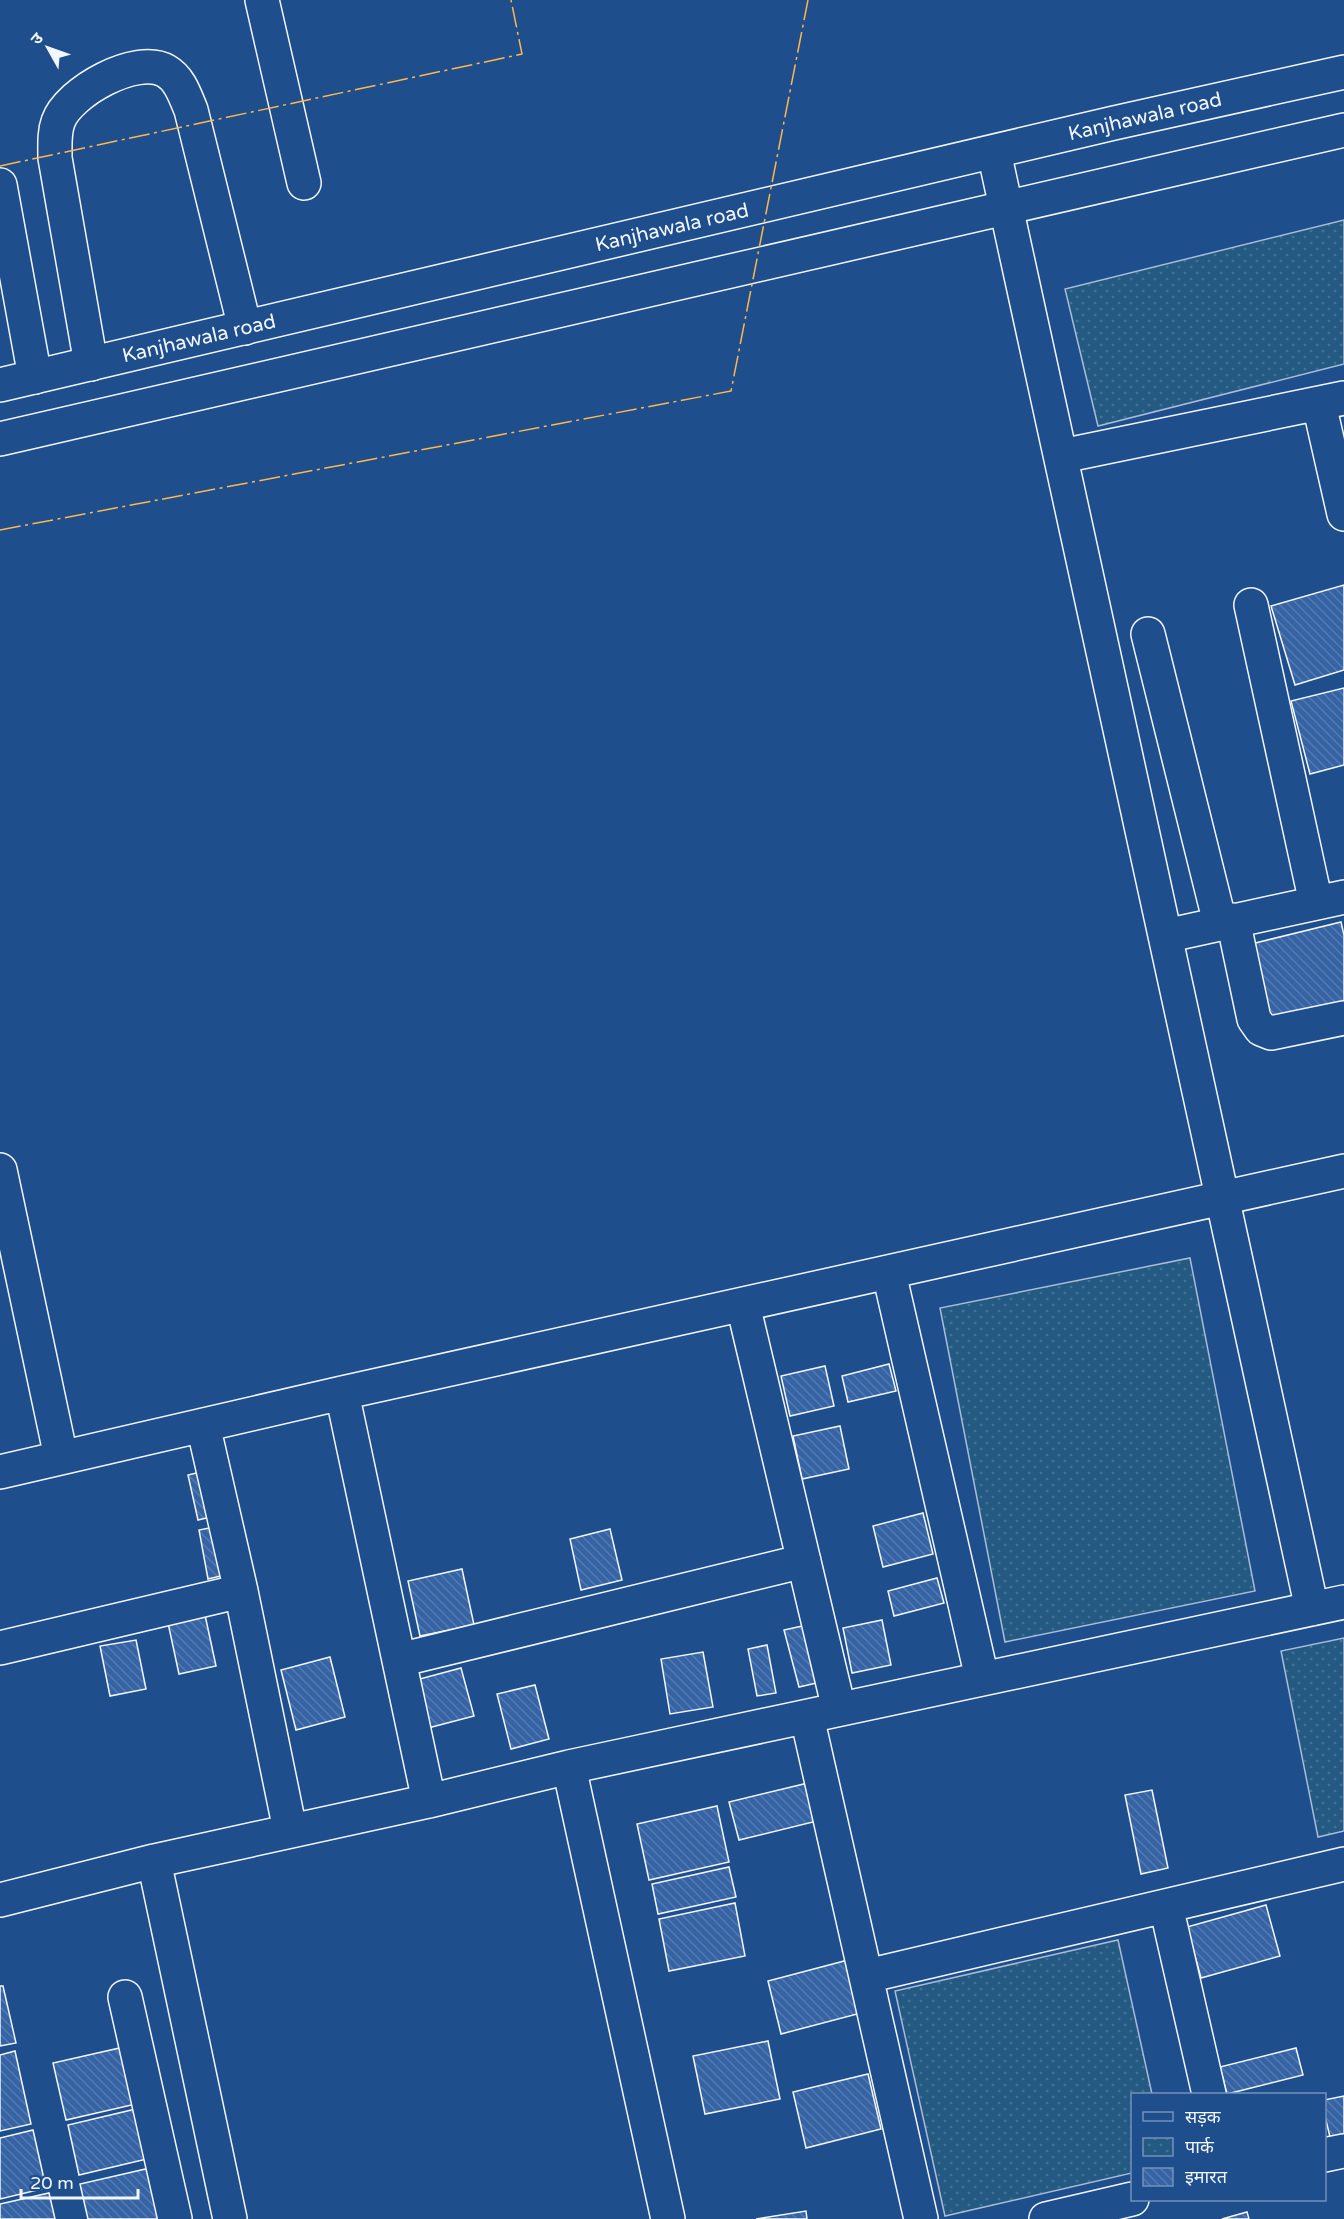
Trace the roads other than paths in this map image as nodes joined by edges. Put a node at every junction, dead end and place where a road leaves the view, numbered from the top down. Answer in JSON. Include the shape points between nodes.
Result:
{"nodes":[{"id":1,"x":262,"y":0,"type":"edge"},
{"id":2,"x":1344,"y":72,"type":"edge"},
{"id":3,"x":1344,"y":130,"type":"edge"},
{"id":4,"x":994,"y":152,"type":"junction"},
{"id":5,"x":304,"y":183,"type":"dead end"},
{"id":6,"x":0,"y":185,"type":"edge"},
{"id":7,"x":1007,"y":208,"type":"junction"},
{"id":8,"x":245,"y":328,"type":"junction"},
{"id":9,"x":91,"y":364,"type":"junction"},
{"id":10,"x":34,"y":377,"type":"junction"},
{"id":11,"x":0,"y":385,"type":"edge"},
{"id":12,"x":1331,"y":401,"type":"edge"},
{"id":13,"x":0,"y":439,"type":"edge"},
{"id":14,"x":1062,"y":456,"type":"junction"},
{"id":15,"x":1339,"y":466,"type":"edge"},
{"id":16,"x":1344,"y":514,"type":"edge"},
{"id":17,"x":1251,"y":604,"type":"dead end"},
{"id":18,"x":1148,"y":634,"type":"dead end"},
{"id":19,"x":1330,"y":900,"type":"edge"},
{"id":20,"x":1227,"y":922,"type":"junction"},
{"id":21,"x":1165,"y":936,"type":"junction"},
{"id":22,"x":1344,"y":1018,"type":"edge"},
{"id":23,"x":0,"y":1170,"type":"edge"},
{"id":24,"x":1344,"y":1171,"type":"edge"},
{"id":25,"x":1222,"y":1198,"type":"junction"},
{"id":26,"x":889,"y":1273,"type":"junction"},
{"id":27,"x":743,"y":1305,"type":"junction"},
{"id":28,"x":342,"y":1393,"type":"junction"},
{"id":29,"x":203,"y":1425,"type":"junction"},
{"id":30,"x":61,"y":1457,"type":"junction"},
{"id":31,"x":0,"y":1472,"type":"edge"},
{"id":32,"x":804,"y":1561,"type":"junction"},
{"id":33,"x":242,"y":1591,"type":"junction"},
{"id":34,"x":1344,"y":1602,"type":"edge"},
{"id":35,"x":1312,"y":1609,"type":"junction"},
{"id":36,"x":0,"y":1648,"type":"edge"},
{"id":37,"x":399,"y":1660,"type":"junction"},
{"id":38,"x":982,"y":1678,"type":"junction"},
{"id":39,"x":839,"y":1709,"type":"junction"},
{"id":40,"x":807,"y":1717,"type":"junction"},
{"id":41,"x":569,"y":1767,"type":"junction"},
{"id":42,"x":429,"y":1801,"type":"junction"},
{"id":43,"x":290,"y":1830,"type":"junction"},
{"id":44,"x":154,"y":1861,"type":"junction"},
{"id":45,"x":1344,"y":1864,"type":"edge"},
{"id":46,"x":0,"y":1900,"type":"edge"},
{"id":47,"x":1166,"y":1906,"type":"junction"},
{"id":48,"x":867,"y":1977,"type":"junction"},
{"id":49,"x":125,"y":1997,"type":"dead end"},
{"id":50,"x":1209,"y":2093,"type":"edge"},
{"id":51,"x":1344,"y":2151,"type":"edge"},
{"id":52,"x":1326,"y":2155,"type":"edge"},
{"id":53,"x":1131,"y":2199,"type":"edge"},
{"id":54,"x":175,"y":2219,"type":"edge"},
{"id":55,"x":230,"y":2219,"type":"edge"},
{"id":56,"x":668,"y":2219,"type":"edge"},
{"id":57,"x":921,"y":2219,"type":"edge"},
{"id":58,"x":1046,"y":2219,"type":"edge"}],
"edges":[{"from":1,"to":5,"type":"street"},
{"from":2,"to":4,"type":"street","name":"Kanjhawala road"},
{"from":3,"to":7,"type":"street"},
{"from":4,"to":7,"type":"street"},
{"from":4,"to":8,"type":"street","name":"Kanjhawala road"},
{"from":6,"to":10,"type":"street"},
{"from":7,"to":13,"type":"street"},
{"from":7,"to":14,"type":"street"},
{"from":8,"to":9,"type":"street","name":"Kanjhawala road"},
{"from":8,"to":9,"type":"street","via":[[191,110],[180,85],[166,71],[129,70],[105,77],[82,92],[58,120],[55,137],[55,158]]},
{"from":9,"to":10,"type":"street","name":"Kanjhawala road"},
{"from":10,"to":11,"type":"street","name":"Kanjhawala road"},
{"from":12,"to":14,"type":"street"},
{"from":12,"to":15,"type":"street"},
{"from":14,"to":21,"type":"street"},
{"from":15,"to":16,"type":"street"},
{"from":17,"to":19,"type":"street"},
{"from":18,"to":20,"type":"street"},
{"from":19,"to":20,"type":"street"},
{"from":20,"to":21,"type":"street"},
{"from":20,"to":22,"type":"street","via":[[1254,1019],[1261,1029],[1271,1033]]},
{"from":21,"to":25,"type":"street"},
{"from":23,"to":30,"type":"street"},
{"from":24,"to":25,"type":"street"},
{"from":25,"to":26,"type":"street"},
{"from":25,"to":35,"type":"street"},
{"from":26,"to":27,"type":"street"},
{"from":26,"to":38,"type":"street"},
{"from":27,"to":28,"type":"street"},
{"from":27,"to":32,"type":"street"},
{"from":28,"to":29,"type":"street"},
{"from":28,"to":37,"type":"street"},
{"from":29,"to":30,"type":"street"},
{"from":29,"to":33,"type":"street"},
{"from":30,"to":31,"type":"street"},
{"from":32,"to":37,"type":"street"},
{"from":32,"to":39,"type":"street"},
{"from":33,"to":36,"type":"street"},
{"from":33,"to":43,"type":"street"},
{"from":34,"to":35,"type":"street"},
{"from":35,"to":38,"type":"street"},
{"from":37,"to":42,"type":"street"},
{"from":38,"to":39,"type":"street"},
{"from":39,"to":40,"type":"street"},
{"from":40,"to":41,"type":"street"},
{"from":40,"to":48,"type":"street"},
{"from":41,"to":42,"type":"street"},
{"from":41,"to":56,"type":"street"},
{"from":42,"to":43,"type":"street"},
{"from":43,"to":44,"type":"street"},
{"from":44,"to":46,"type":"street"},
{"from":44,"to":55,"type":"street"},
{"from":45,"to":47,"type":"street"},
{"from":47,"to":48,"type":"street"},
{"from":47,"to":50,"type":"street"},
{"from":48,"to":57,"type":"street"},
{"from":49,"to":54,"type":"street"},
{"from":51,"to":52,"type":"street"},
{"from":53,"to":58,"type":"street"}]}
